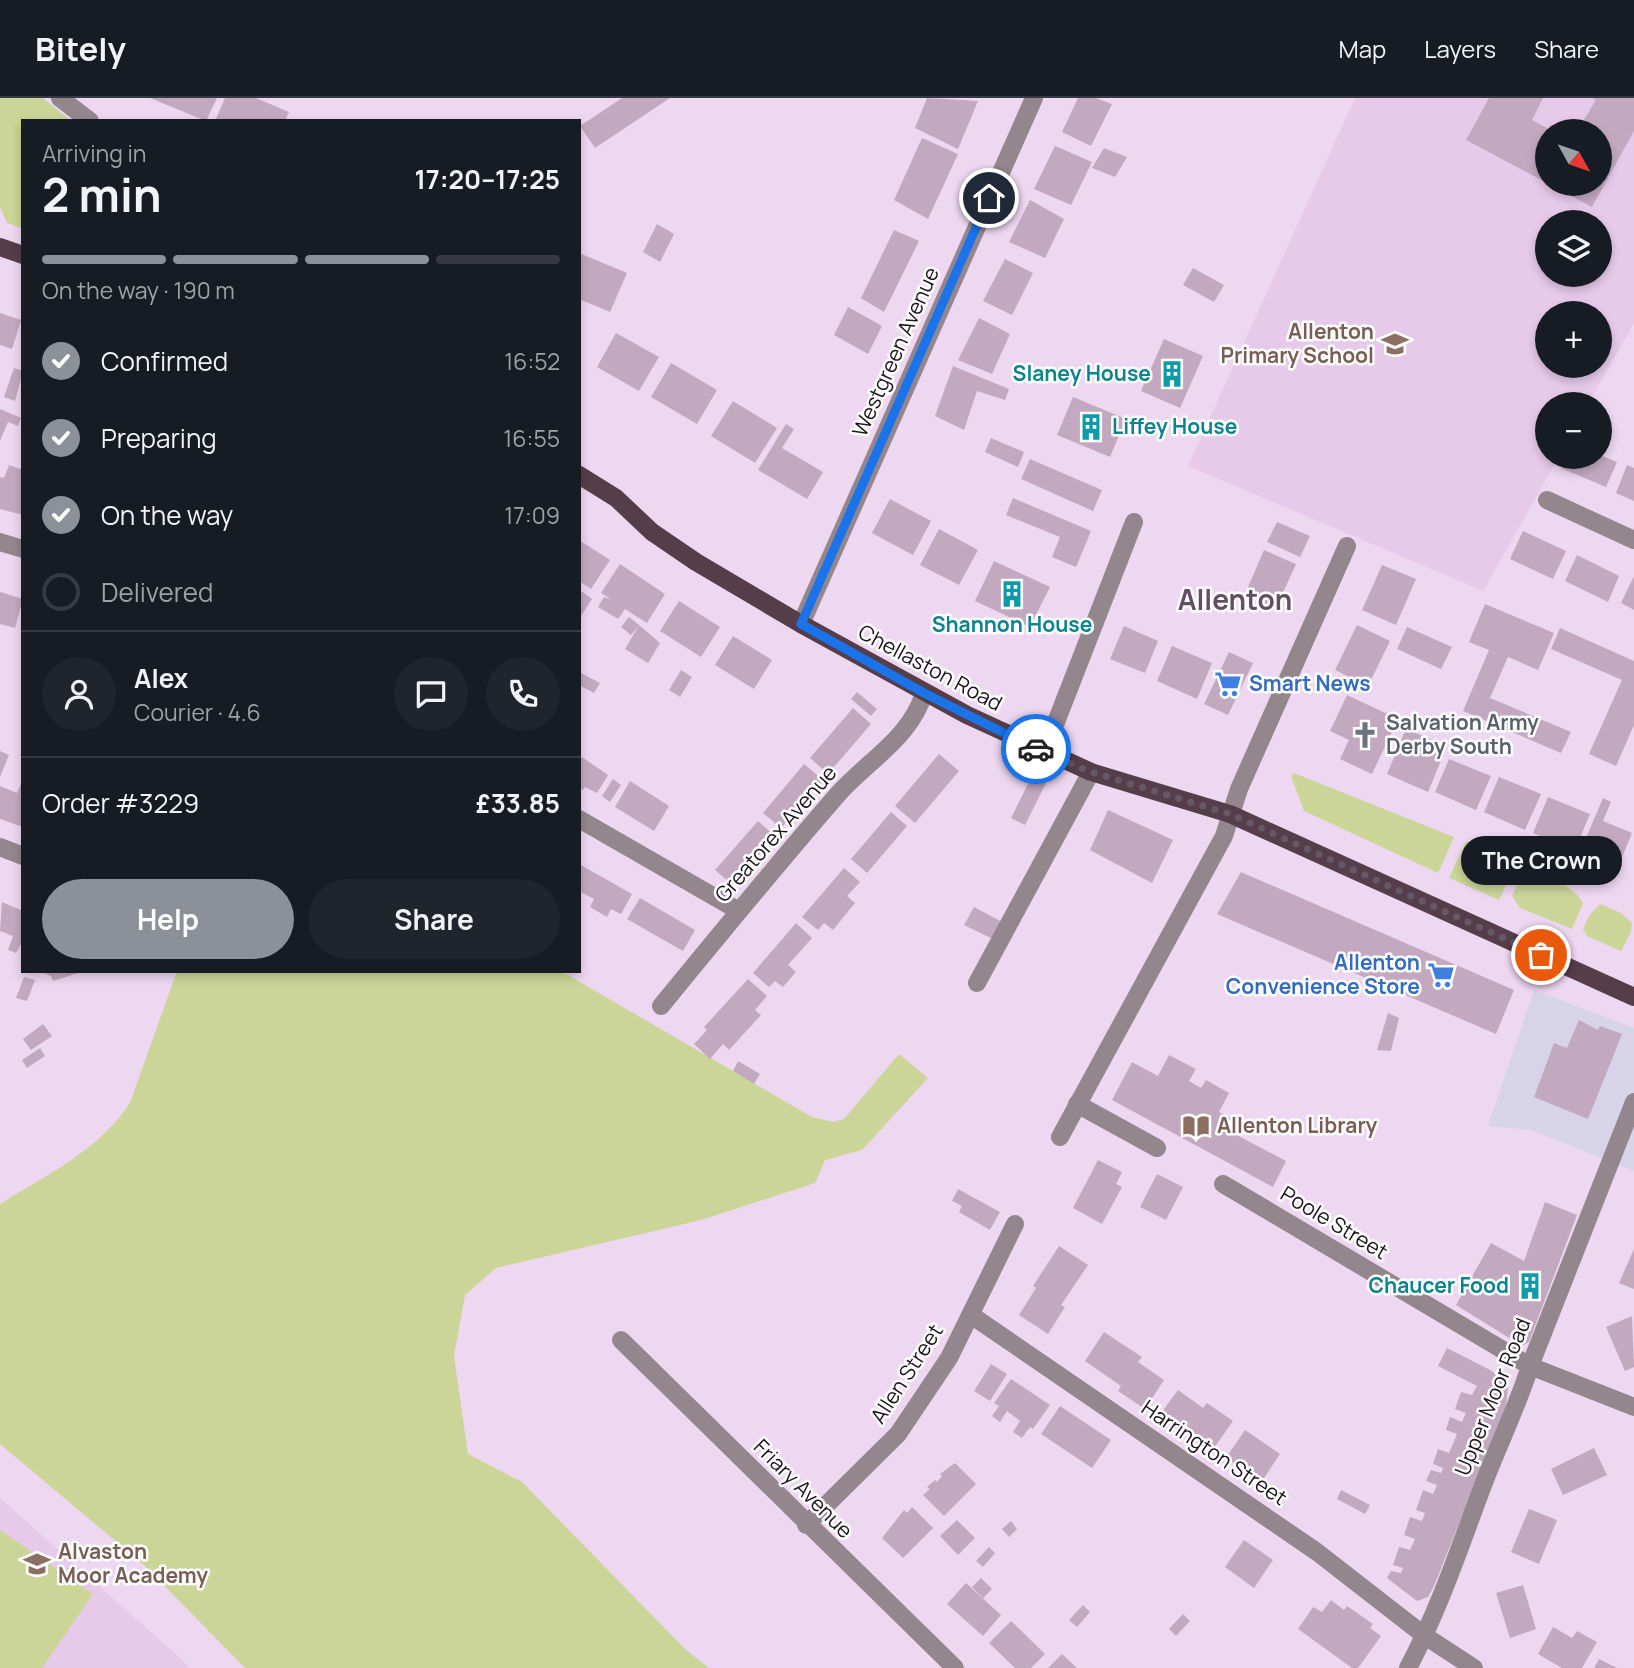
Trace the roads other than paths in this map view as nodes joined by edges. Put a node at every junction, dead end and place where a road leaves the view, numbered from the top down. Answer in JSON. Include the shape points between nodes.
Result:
{"nodes":[{"id":1,"x":60,"y":98,"type":"edge"},
{"id":2,"x":1034,"y":98,"type":"edge"},
{"id":3,"x":87,"y":119,"type":"edge"},
{"id":4,"x":0,"y":247,"type":"edge"},
{"id":5,"x":21,"y":254,"type":"edge"},
{"id":6,"x":581,"y":476,"type":"edge"},
{"id":7,"x":1547,"y":500,"type":"dead end"},
{"id":8,"x":1134,"y":523,"type":"dead end"},
{"id":9,"x":1634,"y":540,"type":"edge"},
{"id":10,"x":0,"y":542,"type":"edge"},
{"id":11,"x":1347,"y":547,"type":"dead end"},
{"id":12,"x":21,"y":548,"type":"edge"},
{"id":13,"x":801,"y":624,"type":"junction"},
{"id":14,"x":924,"y":693,"type":"junction"},
{"id":15,"x":1044,"y":752,"type":"junction"},
{"id":16,"x":1091,"y":772,"type":"junction"},
{"id":17,"x":1230,"y":814,"type":"junction"},
{"id":18,"x":581,"y":820,"type":"edge"},
{"id":19,"x":0,"y":847,"type":"edge"},
{"id":20,"x":21,"y":855,"type":"edge"},
{"id":21,"x":739,"y":911,"type":"junction"},
{"id":22,"x":977,"y":983,"type":"dead end"},
{"id":23,"x":1634,"y":997,"type":"edge"},
{"id":24,"x":661,"y":1006,"type":"dead end"},
{"id":25,"x":1634,"y":1102,"type":"edge"},
{"id":26,"x":1077,"y":1104,"type":"junction"},
{"id":27,"x":1060,"y":1138,"type":"dead end"},
{"id":28,"x":1157,"y":1148,"type":"dead end"},
{"id":29,"x":1223,"y":1184,"type":"dead end"},
{"id":30,"x":1015,"y":1224,"type":"dead end"},
{"id":31,"x":971,"y":1315,"type":"junction"},
{"id":32,"x":621,"y":1340,"type":"dead end"},
{"id":33,"x":1530,"y":1366,"type":"junction"},
{"id":34,"x":1634,"y":1407,"type":"edge"},
{"id":35,"x":806,"y":1525,"type":"junction"},
{"id":36,"x":1425,"y":1636,"type":"junction"},
{"id":37,"x":955,"y":1668,"type":"edge"},
{"id":38,"x":1408,"y":1668,"type":"edge"},
{"id":39,"x":1474,"y":1668,"type":"edge"}],
"edges":[{"from":1,"to":3,"type":"street"},
{"from":2,"to":13,"type":"street","name":"Westgreen Avenue"},
{"from":4,"to":5,"type":"main road"},
{"from":6,"to":13,"type":"main road","name":"Chellaston Road","via":[[616,498],[652,532]]},
{"from":7,"to":9,"type":"street"},
{"from":8,"to":15,"type":"street"},
{"from":10,"to":12,"type":"street"},
{"from":11,"to":17,"type":"street"},
{"from":13,"to":14,"type":"main road","name":"Chellaston Road"},
{"from":14,"to":15,"type":"main road","name":"Chellaston Road"},
{"from":14,"to":21,"type":"street","name":"Greatorex Avenue","via":[[918,713],[896,740],[842,790]]},
{"from":15,"to":16,"type":"main road","name":"Chellaston Road"},
{"from":16,"to":17,"type":"main road","name":"Chellaston Road"},
{"from":16,"to":22,"type":"street"},
{"from":17,"to":23,"type":"main road","name":"Chellaston Road"},
{"from":17,"to":26,"type":"street","via":[[1224,836]]},
{"from":18,"to":21,"type":"street"},
{"from":19,"to":20,"type":"street"},
{"from":21,"to":24,"type":"street","name":"Greatorex Avenue"},
{"from":25,"to":33,"type":"street","name":"Upper Moor Road"},
{"from":26,"to":27,"type":"street"},
{"from":26,"to":28,"type":"street"},
{"from":29,"to":33,"type":"street","name":"Poole Street"},
{"from":30,"to":31,"type":"street","name":"Allen Street"},
{"from":31,"to":35,"type":"street","name":"Allen Street","via":[[949,1358],[898,1434]]},
{"from":31,"to":36,"type":"street","name":"Harrington Street","via":[[1317,1552]]},
{"from":32,"to":35,"type":"street","name":"Friary Avenue"},
{"from":33,"to":34,"type":"street","name":"Poole Street"},
{"from":33,"to":36,"type":"street","name":"Upper Moor Road"},
{"from":35,"to":37,"type":"street","name":"Friary Avenue"},
{"from":36,"to":38,"type":"street","name":"Upper Moor Road"},
{"from":36,"to":39,"type":"street","name":"Harrington Street"}]}
